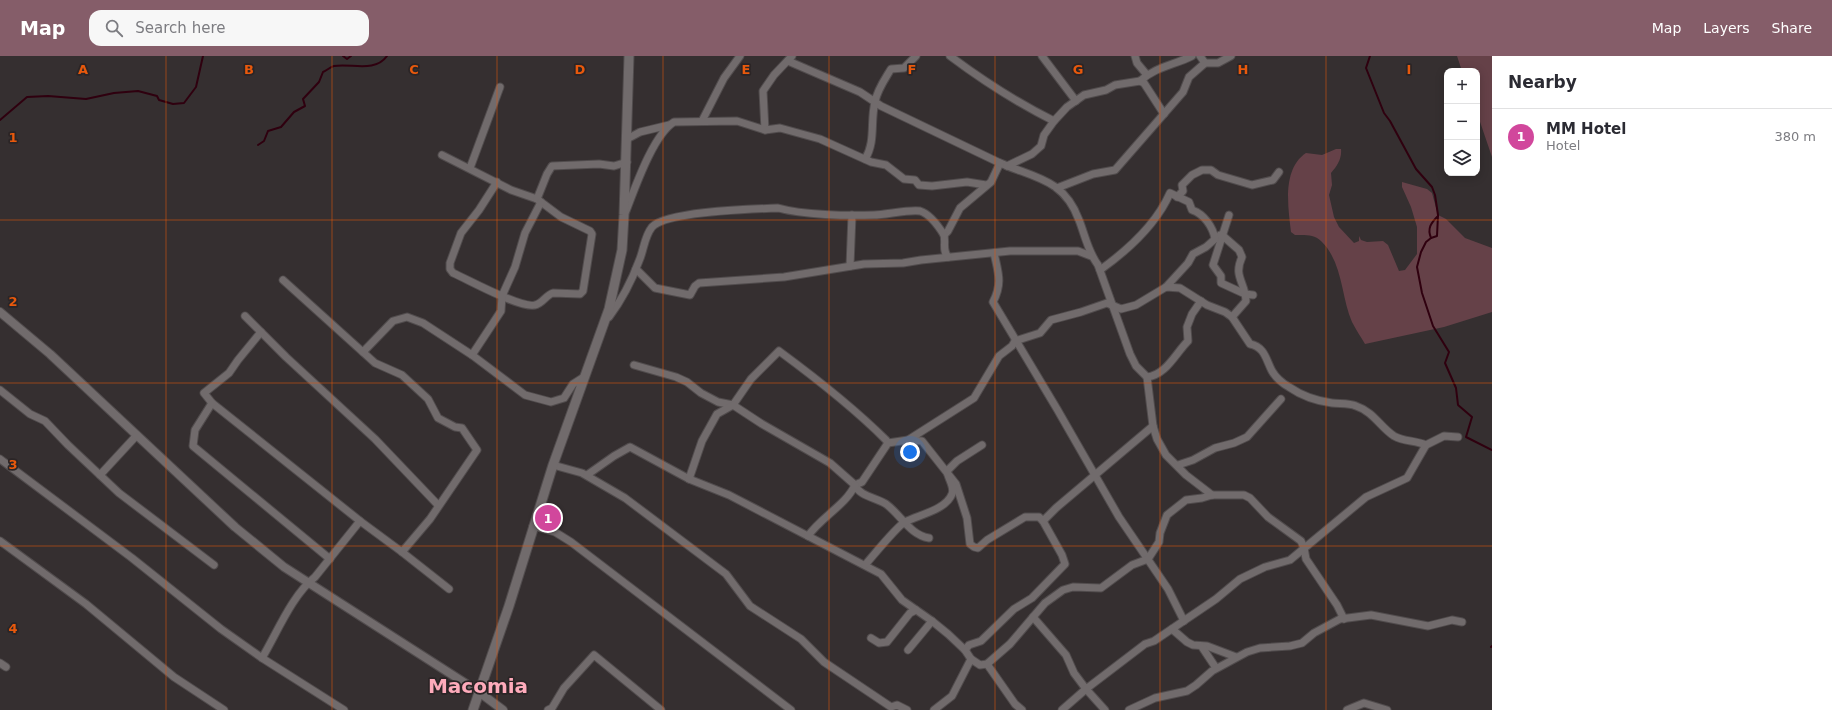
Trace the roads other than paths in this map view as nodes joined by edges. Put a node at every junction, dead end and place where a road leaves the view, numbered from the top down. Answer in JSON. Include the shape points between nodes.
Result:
{"nodes":[{"id":1,"x":629,"y":56,"type":"edge"},
{"id":2,"x":740,"y":56,"type":"edge"},
{"id":3,"x":916,"y":56,"type":"edge"},
{"id":4,"x":950,"y":56,"type":"edge"},
{"id":5,"x":1042,"y":56,"type":"edge"},
{"id":6,"x":1135,"y":56,"type":"edge"},
{"id":7,"x":1192,"y":56,"type":"edge"},
{"id":8,"x":1200,"y":56,"type":"edge"},
{"id":9,"x":1231,"y":56,"type":"edge"},
{"id":10,"x":790,"y":58,"type":"edge"},
{"id":11,"x":1205,"y":63,"type":"junction"},
{"id":12,"x":1147,"y":75,"type":"junction"},
{"id":13,"x":1140,"y":81,"type":"junction"},
{"id":14,"x":500,"y":86,"type":"dead end"},
{"id":15,"x":1076,"y":101,"type":"junction"},
{"id":16,"x":875,"y":102,"type":"junction"},
{"id":17,"x":1164,"y":114,"type":"junction"},
{"id":18,"x":1054,"y":121,"type":"junction"},
{"id":19,"x":702,"y":122,"type":"junction"},
{"id":20,"x":627,"y":125,"type":"junction"},
{"id":21,"x":669,"y":125,"type":"junction"},
{"id":22,"x":765,"y":130,"type":"junction"},
{"id":23,"x":640,"y":132,"type":"junction"},
{"id":24,"x":627,"y":139,"type":"junction"},
{"id":25,"x":442,"y":155,"type":"dead end"},
{"id":26,"x":865,"y":159,"type":"junction"},
{"id":27,"x":627,"y":162,"type":"junction"},
{"id":28,"x":1000,"y":163,"type":"junction"},
{"id":29,"x":1007,"y":166,"type":"junction"},
{"id":30,"x":470,"y":168,"type":"junction"},
{"id":31,"x":1279,"y":172,"type":"dead end"},
{"id":32,"x":497,"y":182,"type":"junction"},
{"id":33,"x":986,"y":185,"type":"junction"},
{"id":34,"x":1057,"y":188,"type":"junction"},
{"id":35,"x":1177,"y":197,"type":"junction"},
{"id":36,"x":539,"y":200,"type":"junction"},
{"id":37,"x":624,"y":215,"type":"junction"},
{"id":38,"x":852,"y":215,"type":"junction"},
{"id":39,"x":1229,"y":215,"type":"dead end"},
{"id":40,"x":1214,"y":234,"type":"junction"},
{"id":41,"x":944,"y":235,"type":"junction"},
{"id":42,"x":1223,"y":236,"type":"junction"},
{"id":43,"x":994,"y":253,"type":"junction"},
{"id":44,"x":1091,"y":256,"type":"junction"},
{"id":45,"x":948,"y":257,"type":"junction"},
{"id":46,"x":850,"y":266,"type":"junction"},
{"id":47,"x":636,"y":269,"type":"junction"},
{"id":48,"x":1100,"y":270,"type":"junction"},
{"id":49,"x":283,"y":280,"type":"dead end"},
{"id":50,"x":1166,"y":287,"type":"junction"},
{"id":51,"x":1249,"y":294,"type":"junction"},
{"id":52,"x":502,"y":296,"type":"junction"},
{"id":53,"x":1201,"y":300,"type":"junction"},
{"id":54,"x":1112,"y":306,"type":"junction"},
{"id":55,"x":0,"y":312,"type":"edge"},
{"id":56,"x":245,"y":316,"type":"dead end"},
{"id":57,"x":1232,"y":317,"type":"junction"},
{"id":58,"x":603,"y":326,"type":"junction"},
{"id":59,"x":261,"y":332,"type":"junction"},
{"id":60,"x":1015,"y":341,"type":"junction"},
{"id":61,"x":363,"y":352,"type":"junction"},
{"id":62,"x":472,"y":355,"type":"junction"},
{"id":63,"x":634,"y":364,"type":"dead end"},
{"id":64,"x":584,"y":377,"type":"junction"},
{"id":65,"x":1147,"y":377,"type":"junction"},
{"id":66,"x":0,"y":390,"type":"edge"},
{"id":67,"x":1281,"y":399,"type":"dead end"},
{"id":68,"x":212,"y":403,"type":"junction"},
{"id":69,"x":733,"y":405,"type":"junction"},
{"id":70,"x":1154,"y":426,"type":"junction"},
{"id":71,"x":137,"y":435,"type":"junction"},
{"id":72,"x":1458,"y":437,"type":"dead end"},
{"id":73,"x":908,"y":440,"type":"junction"},
{"id":74,"x":888,"y":443,"type":"junction"},
{"id":75,"x":982,"y":445,"type":"dead end"},
{"id":76,"x":1426,"y":445,"type":"junction"},
{"id":77,"x":0,"y":459,"type":"edge"},
{"id":78,"x":553,"y":465,"type":"junction"},
{"id":79,"x":1178,"y":465,"type":"junction"},
{"id":80,"x":947,"y":471,"type":"junction"},
{"id":81,"x":100,"y":475,"type":"junction"},
{"id":82,"x":587,"y":475,"type":"junction"},
{"id":83,"x":1095,"y":477,"type":"junction"},
{"id":84,"x":689,"y":478,"type":"junction"},
{"id":85,"x":855,"y":485,"type":"junction"},
{"id":86,"x":1212,"y":495,"type":"junction"},
{"id":87,"x":438,"y":505,"type":"junction"},
{"id":88,"x":360,"y":521,"type":"junction"},
{"id":89,"x":1043,"y":521,"type":"junction"},
{"id":90,"x":904,"y":522,"type":"junction"},
{"id":91,"x":533,"y":526,"type":"junction"},
{"id":92,"x":808,"y":536,"type":"junction"},
{"id":93,"x":929,"y":538,"type":"dead end"},
{"id":94,"x":0,"y":542,"type":"edge"},
{"id":95,"x":1304,"y":548,"type":"junction"},
{"id":96,"x":402,"y":552,"type":"junction"},
{"id":97,"x":330,"y":559,"type":"junction"},
{"id":98,"x":1148,"y":559,"type":"junction"},
{"id":99,"x":214,"y":565,"type":"dead end"},
{"id":100,"x":865,"y":565,"type":"junction"},
{"id":101,"x":308,"y":583,"type":"junction"},
{"id":102,"x":449,"y":590,"type":"dead end"},
{"id":103,"x":916,"y":610,"type":"junction"},
{"id":104,"x":1033,"y":617,"type":"junction"},
{"id":105,"x":1344,"y":618,"type":"junction"},
{"id":106,"x":932,"y":621,"type":"junction"},
{"id":107,"x":1184,"y":621,"type":"junction"},
{"id":108,"x":1462,"y":622,"type":"dead end"},
{"id":109,"x":1172,"y":629,"type":"junction"},
{"id":110,"x":871,"y":638,"type":"dead end"},
{"id":111,"x":1202,"y":647,"type":"junction"},
{"id":112,"x":908,"y":650,"type":"dead end"},
{"id":113,"x":965,"y":650,"type":"junction"},
{"id":114,"x":1236,"y":657,"type":"junction"},
{"id":115,"x":262,"y":658,"type":"junction"},
{"id":116,"x":971,"y":660,"type":"junction"},
{"id":117,"x":987,"y":664,"type":"junction"},
{"id":118,"x":1216,"y":668,"type":"junction"},
{"id":119,"x":1086,"y":689,"type":"junction"},
{"id":120,"x":479,"y":692,"type":"junction"},
{"id":121,"x":224,"y":710,"type":"edge"},
{"id":122,"x":344,"y":710,"type":"edge"},
{"id":123,"x":473,"y":710,"type":"edge"},
{"id":124,"x":503,"y":710,"type":"edge"},
{"id":125,"x":548,"y":710,"type":"edge"},
{"id":126,"x":661,"y":710,"type":"edge"},
{"id":127,"x":792,"y":710,"type":"edge"},
{"id":128,"x":907,"y":710,"type":"edge"},
{"id":129,"x":934,"y":710,"type":"edge"},
{"id":130,"x":1022,"y":710,"type":"edge"},
{"id":131,"x":1062,"y":710,"type":"edge"},
{"id":132,"x":1105,"y":710,"type":"edge"},
{"id":133,"x":1129,"y":710,"type":"edge"},
{"id":134,"x":1348,"y":710,"type":"edge"},
{"id":135,"x":1387,"y":710,"type":"edge"}],
"edges":[{"from":1,"to":20,"type":"main road"},
{"from":2,"to":19,"type":"street","via":[[724,78]]},
{"from":3,"to":16,"type":"street","via":[[904,68],[891,69]]},
{"from":4,"to":18,"type":"street","via":[[976,75]]},
{"from":5,"to":15,"type":"street"},
{"from":6,"to":12,"type":"street","via":[[1137,63]]},
{"from":7,"to":12,"type":"street"},
{"from":8,"to":11,"type":"street"},
{"from":9,"to":11,"type":"street","via":[[1218,63]]},
{"from":10,"to":16,"type":"street"},
{"from":10,"to":22,"type":"street","via":[[763,91]]},
{"from":11,"to":17,"type":"street","via":[[1188,77],[1183,92]]},
{"from":12,"to":13,"type":"street"},
{"from":13,"to":15,"type":"street","via":[[1084,95]]},
{"from":13,"to":17,"type":"street","via":[[1144,83]]},
{"from":14,"to":30,"type":"street"},
{"from":15,"to":18,"type":"street"},
{"from":16,"to":26,"type":"street","via":[[872,138]]},
{"from":16,"to":28,"type":"street"},
{"from":17,"to":34,"type":"street","via":[[1115,170],[1093,174]]},
{"from":18,"to":29,"type":"street","via":[[1044,135],[1041,146],[1032,154]]},
{"from":19,"to":21,"type":"street","via":[[674,122]]},
{"from":19,"to":22,"type":"street","via":[[737,121]]},
{"from":20,"to":23,"type":"street"},
{"from":20,"to":24,"type":"main road"},
{"from":21,"to":23,"type":"street"},
{"from":21,"to":37,"type":"street","via":[[644,166]]},
{"from":22,"to":26,"type":"street","via":[[780,128],[820,139]]},
{"from":23,"to":24,"type":"street"},
{"from":24,"to":27,"type":"main road"},
{"from":25,"to":30,"type":"street"},
{"from":26,"to":33,"type":"street","via":[[886,165],[904,178],[915,180],[919,185],[967,182]]},
{"from":27,"to":36,"type":"street","via":[[614,166],[552,166]]},
{"from":27,"to":37,"type":"main road"},
{"from":28,"to":29,"type":"street"},
{"from":28,"to":33,"type":"street","via":[[991,182]]},
{"from":29,"to":34,"type":"street","via":[[1024,174],[1039,177]]},
{"from":30,"to":32,"type":"street"},
{"from":31,"to":35,"type":"street","via":[[1273,180],[1252,185],[1218,175],[1211,170],[1202,170],[1182,185],[1183,191]]},
{"from":32,"to":36,"type":"street"},
{"from":32,"to":52,"type":"street","via":[[461,233],[450,269]]},
{"from":33,"to":41,"type":"street","via":[[960,208]]},
{"from":34,"to":44,"type":"street","via":[[1072,202]]},
{"from":35,"to":40,"type":"street","via":[[1190,202],[1192,210],[1202,215]]},
{"from":35,"to":48,"type":"street","via":[[1170,193],[1154,222]]},
{"from":36,"to":52,"type":"street","via":[[524,233],[515,267]]},
{"from":36,"to":52,"type":"street","via":[[561,217],[592,233],[583,291],[580,294],[553,293],[538,305],[531,306]]},
{"from":37,"to":58,"type":"main road","via":[[622,250]]},
{"from":38,"to":41,"type":"street","via":[[920,211],[928,216]]},
{"from":38,"to":46,"type":"street"},
{"from":38,"to":47,"type":"street","via":[[778,208],[687,214],[653,226],[645,239]]},
{"from":39,"to":42,"type":"street"},
{"from":40,"to":42,"type":"street"},
{"from":40,"to":50,"type":"street","via":[[1215,240],[1193,254]]},
{"from":41,"to":45,"type":"street","via":[[945,254]]},
{"from":42,"to":51,"type":"street","via":[[1239,250],[1242,257],[1238,266],[1239,277]]},
{"from":42,"to":51,"type":"street","via":[[1213,265],[1221,276],[1222,283]]},
{"from":43,"to":44,"type":"street","via":[[1078,251]]},
{"from":43,"to":45,"type":"street"},
{"from":43,"to":60,"type":"street","via":[[1000,280],[993,302]]},
{"from":44,"to":48,"type":"street"},
{"from":45,"to":46,"type":"street"},
{"from":46,"to":47,"type":"street","via":[[784,277],[699,283],[690,295],[655,288]]},
{"from":47,"to":58,"type":"street"},
{"from":48,"to":54,"type":"street"},
{"from":49,"to":61,"type":"street"},
{"from":50,"to":53,"type":"street","via":[[1180,288]]},
{"from":50,"to":54,"type":"street","via":[[1136,305],[1121,309]]},
{"from":51,"to":57,"type":"street"},
{"from":52,"to":62,"type":"street","via":[[501,311]]},
{"from":53,"to":57,"type":"street"},
{"from":53,"to":65,"type":"street","via":[[1187,327],[1188,341],[1166,367],[1158,374]]},
{"from":54,"to":60,"type":"street","via":[[1107,303],[1051,320],[1040,333]]},
{"from":54,"to":65,"type":"street","via":[[1130,354],[1136,366]]},
{"from":55,"to":71,"type":"street","via":[[50,354]]},
{"from":56,"to":59,"type":"street"},
{"from":57,"to":76,"type":"street","via":[[1250,344],[1256,345],[1266,356],[1271,370],[1279,380],[1297,392],[1317,400],[1355,405],[1372,414],[1392,435]]},
{"from":58,"to":64,"type":"main road"},
{"from":59,"to":68,"type":"street","via":[[229,373],[204,393]]},
{"from":59,"to":87,"type":"street","via":[[375,439]]},
{"from":60,"to":73,"type":"street","via":[[999,356],[974,398]]},
{"from":60,"to":83,"type":"street"},
{"from":61,"to":62,"type":"street","via":[[394,321],[407,317],[423,323]]},
{"from":61,"to":87,"type":"street","via":[[375,363],[402,375],[428,399],[438,418],[455,428],[462,428],[477,450]]},
{"from":62,"to":64,"type":"street","via":[[525,395],[551,402],[564,398],[573,384]]},
{"from":63,"to":69,"type":"street","via":[[676,377],[718,402]]},
{"from":64,"to":78,"type":"main road"},
{"from":65,"to":70,"type":"street"},
{"from":66,"to":81,"type":"street","via":[[30,414],[46,421]]},
{"from":67,"to":79,"type":"street","via":[[1247,437]]},
{"from":68,"to":88,"type":"street"},
{"from":68,"to":97,"type":"street","via":[[195,430],[193,446]]},
{"from":69,"to":74,"type":"street","via":[[751,379],[779,351],[858,413]]},
{"from":69,"to":84,"type":"street","via":[[717,414],[702,441]]},
{"from":69,"to":85,"type":"street","via":[[830,463]]},
{"from":70,"to":79,"type":"street","via":[[1156,439],[1166,455]]},
{"from":70,"to":83,"type":"street"},
{"from":71,"to":81,"type":"street"},
{"from":71,"to":101,"type":"street","via":[[251,541]]},
{"from":72,"to":76,"type":"street","via":[[1444,436]]},
{"from":73,"to":74,"type":"street"},
{"from":73,"to":80,"type":"street","via":[[922,441]]},
{"from":74,"to":85,"type":"street","via":[[862,482]]},
{"from":75,"to":80,"type":"street","via":[[957,461]]},
{"from":76,"to":95,"type":"street","via":[[1407,478],[1366,497]]},
{"from":77,"to":115,"type":"street"},
{"from":78,"to":82,"type":"street"},
{"from":78,"to":91,"type":"main road"},
{"from":79,"to":86,"type":"street","via":[[1186,475]]},
{"from":80,"to":89,"type":"street","via":[[956,484],[967,518],[970,544],[974,547],[982,546],[987,540],[1025,517],[1039,517]]},
{"from":80,"to":90,"type":"street","via":[[953,487],[950,499],[932,512]]},
{"from":81,"to":99,"type":"street","via":[[146,514]]},
{"from":82,"to":84,"type":"street","via":[[630,447]]},
{"from":82,"to":128,"type":"street","via":[[625,498],[726,574],[750,606],[801,639],[824,662],[891,707],[897,705]]},
{"from":83,"to":89,"type":"street","via":[[1078,488]]},
{"from":83,"to":98,"type":"street"},
{"from":84,"to":92,"type":"street","via":[[729,495]]},
{"from":85,"to":90,"type":"street","via":[[860,492],[886,504]]},
{"from":85,"to":92,"type":"street","via":[[850,496],[815,525]]},
{"from":86,"to":95,"type":"street","via":[[1244,495],[1250,498],[1278,526],[1301,541]]},
{"from":86,"to":98,"type":"street","via":[[1186,500],[1167,515],[1159,542]]},
{"from":87,"to":96,"type":"street","via":[[430,519]]},
{"from":88,"to":96,"type":"street"},
{"from":88,"to":97,"type":"street"},
{"from":89,"to":113,"type":"street","via":[[1065,564],[1032,598],[1014,609],[981,641],[969,645]]},
{"from":90,"to":93,"type":"street","via":[[913,532]]},
{"from":90,"to":100,"type":"street"},
{"from":91,"to":120,"type":"main road"},
{"from":91,"to":127,"type":"street","via":[[555,532],[571,542]]},
{"from":92,"to":100,"type":"street"},
{"from":94,"to":121,"type":"street","via":[[86,604],[174,677]]},
{"from":95,"to":105,"type":"street","via":[[1306,560]]},
{"from":95,"to":107,"type":"street","via":[[1290,560],[1265,567],[1240,579]]},
{"from":96,"to":102,"type":"street"},
{"from":97,"to":101,"type":"street"},
{"from":98,"to":104,"type":"street","via":[[1132,565],[1101,588],[1073,587],[1063,590],[1045,603]]},
{"from":98,"to":107,"type":"street","via":[[1168,589]]},
{"from":100,"to":103,"type":"street","via":[[881,574],[902,600]]},
{"from":101,"to":115,"type":"street","via":[[292,605]]},
{"from":101,"to":120,"type":"street"},
{"from":103,"to":106,"type":"street"},
{"from":103,"to":110,"type":"street","via":[[910,613],[887,642],[879,643]]},
{"from":104,"to":117,"type":"street","via":[[1010,644]]},
{"from":104,"to":119,"type":"street","via":[[1066,656]]},
{"from":105,"to":108,"type":"street","via":[[1371,615],[1428,626],[1452,620]]},
{"from":105,"to":114,"type":"street","via":[[1314,633],[1302,643],[1260,648]]},
{"from":106,"to":112,"type":"street"},
{"from":106,"to":113,"type":"street"},
{"from":107,"to":109,"type":"street"},
{"from":109,"to":111,"type":"street","via":[[1187,642]]},
{"from":109,"to":119,"type":"street","via":[[1145,644]]},
{"from":111,"to":114,"type":"street","via":[[1207,646]]},
{"from":111,"to":118,"type":"street"},
{"from":113,"to":116,"type":"street"},
{"from":114,"to":118,"type":"street"},
{"from":115,"to":122,"type":"street"},
{"from":116,"to":117,"type":"street","via":[[980,665]]},
{"from":116,"to":129,"type":"street","via":[[952,696]]},
{"from":117,"to":130,"type":"street"},
{"from":118,"to":133,"type":"street","via":[[1187,691],[1155,698]]},
{"from":119,"to":131,"type":"street"},
{"from":119,"to":132,"type":"street"},
{"from":120,"to":123,"type":"main road"},
{"from":120,"to":124,"type":"street"},
{"from":125,"to":126,"type":"street","via":[[594,655]]},
{"from":134,"to":135,"type":"street","via":[[1364,703]]}]}
